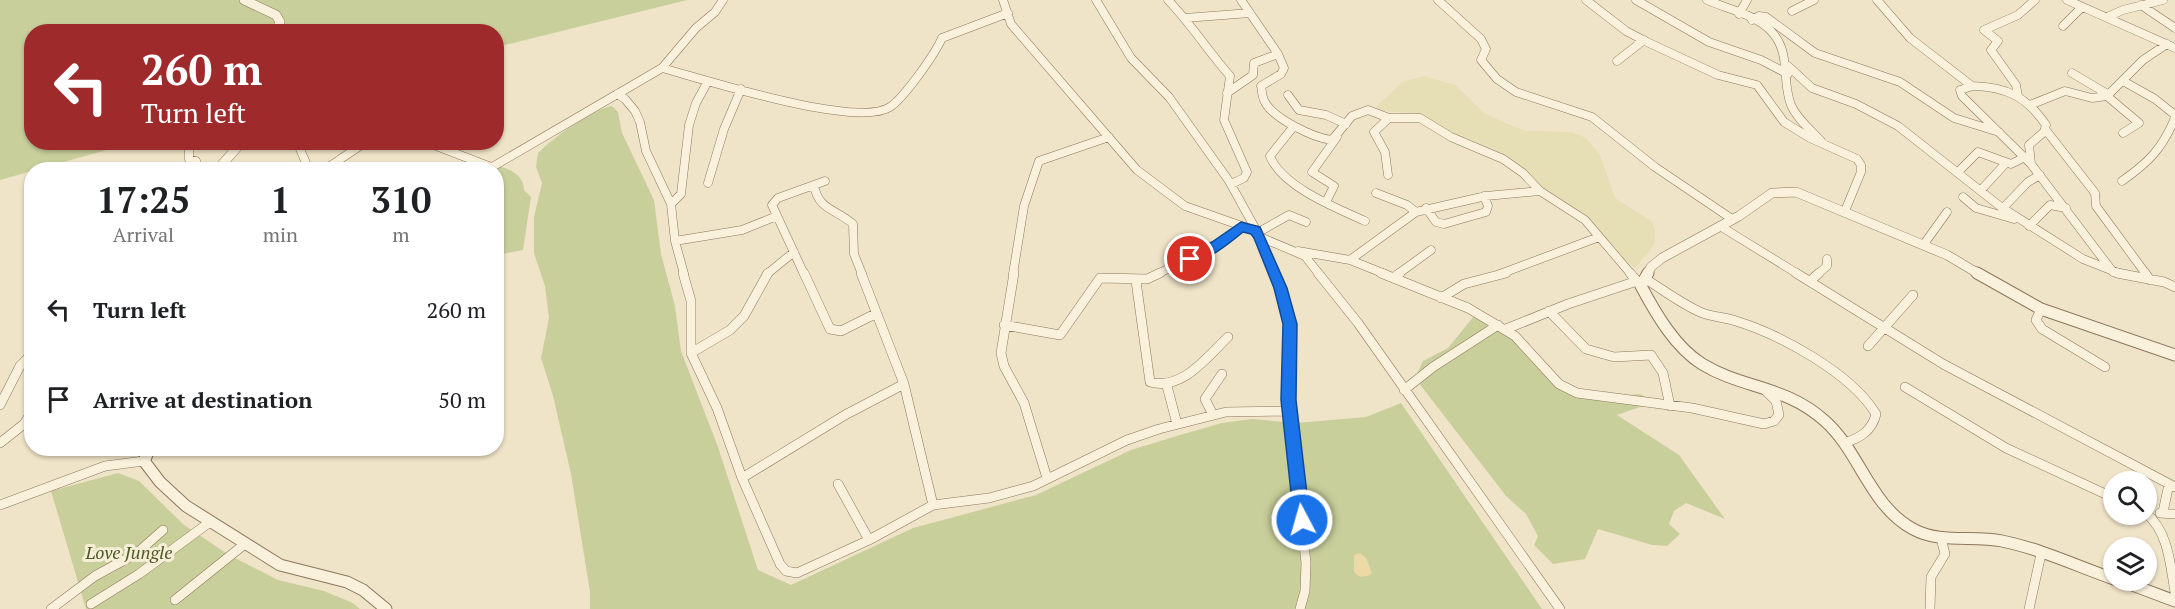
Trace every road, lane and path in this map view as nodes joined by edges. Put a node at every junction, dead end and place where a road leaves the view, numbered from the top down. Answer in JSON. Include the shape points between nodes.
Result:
{"nodes":[{"id":1,"x":244,"y":0,"type":"edge"},
{"id":2,"x":723,"y":0,"type":"edge"},
{"id":3,"x":1003,"y":0,"type":"edge"},
{"id":4,"x":1096,"y":0,"type":"edge"},
{"id":5,"x":1168,"y":0,"type":"edge"},
{"id":6,"x":1241,"y":0,"type":"edge"},
{"id":7,"x":1438,"y":0,"type":"edge"},
{"id":8,"x":1586,"y":0,"type":"edge"},
{"id":9,"x":1636,"y":0,"type":"edge"},
{"id":10,"x":1707,"y":0,"type":"edge"},
{"id":11,"x":1746,"y":0,"type":"edge"},
{"id":12,"x":1814,"y":0,"type":"edge"},
{"id":13,"x":1877,"y":0,"type":"edge"},
{"id":14,"x":2035,"y":0,"type":"edge"},
{"id":15,"x":2067,"y":0,"type":"edge"},
{"id":16,"x":2163,"y":0,"type":"edge"},
{"id":17,"x":2141,"y":5,"type":"junction"},
{"id":18,"x":2082,"y":7,"type":"junction"},
{"id":19,"x":1792,"y":11,"type":"dead end"},
{"id":20,"x":1008,"y":13,"type":"junction"},
{"id":21,"x":1250,"y":13,"type":"junction"},
{"id":22,"x":1739,"y":14,"type":"junction"},
{"id":23,"x":2107,"y":17,"type":"junction"},
{"id":24,"x":1185,"y":18,"type":"junction"},
{"id":25,"x":1752,"y":20,"type":"junction"},
{"id":26,"x":279,"y":24,"type":"edge"},
{"id":27,"x":2063,"y":26,"type":"dead end"},
{"id":28,"x":2175,"y":28,"type":"edge"},
{"id":29,"x":1644,"y":40,"type":"junction"},
{"id":30,"x":2167,"y":44,"type":"junction"},
{"id":31,"x":2175,"y":48,"type":"edge"},
{"id":32,"x":1278,"y":54,"type":"junction"},
{"id":33,"x":1617,"y":61,"type":"dead end"},
{"id":34,"x":662,"y":68,"type":"junction"},
{"id":35,"x":1788,"y":70,"type":"junction"},
{"id":36,"x":2072,"y":73,"type":"dead end"},
{"id":37,"x":708,"y":81,"type":"junction"},
{"id":38,"x":2123,"y":81,"type":"junction"},
{"id":39,"x":1972,"y":86,"type":"junction"},
{"id":40,"x":741,"y":89,"type":"junction"},
{"id":41,"x":1227,"y":93,"type":"junction"},
{"id":42,"x":617,"y":94,"type":"junction"},
{"id":43,"x":1288,"y":95,"type":"dead end"},
{"id":44,"x":2018,"y":96,"type":"junction"},
{"id":45,"x":2108,"y":96,"type":"junction"},
{"id":46,"x":2030,"y":105,"type":"junction"},
{"id":47,"x":2175,"y":117,"type":"edge"},
{"id":48,"x":1389,"y":118,"type":"junction"},
{"id":49,"x":1346,"y":124,"type":"junction"},
{"id":50,"x":1293,"y":126,"type":"junction"},
{"id":51,"x":2045,"y":129,"type":"junction"},
{"id":52,"x":2001,"y":133,"type":"junction"},
{"id":53,"x":2123,"y":133,"type":"dead end"},
{"id":54,"x":1109,"y":137,"type":"junction"},
{"id":55,"x":1336,"y":137,"type":"junction"},
{"id":56,"x":1823,"y":143,"type":"junction"},
{"id":57,"x":189,"y":150,"type":"edge"},
{"id":58,"x":235,"y":150,"type":"edge"},
{"id":59,"x":354,"y":150,"type":"edge"},
{"id":60,"x":445,"y":150,"type":"edge"},
{"id":61,"x":2025,"y":158,"type":"junction"},
{"id":62,"x":196,"y":162,"type":"edge"},
{"id":63,"x":224,"y":162,"type":"edge"},
{"id":64,"x":336,"y":162,"type":"edge"},
{"id":65,"x":474,"y":162,"type":"edge"},
{"id":66,"x":499,"y":162,"type":"edge"},
{"id":67,"x":2006,"y":163,"type":"junction"},
{"id":68,"x":2031,"y":164,"type":"junction"},
{"id":69,"x":1958,"y":172,"type":"junction"},
{"id":70,"x":1388,"y":175,"type":"dead end"},
{"id":71,"x":2040,"y":175,"type":"junction"},
{"id":72,"x":825,"y":181,"type":"dead end"},
{"id":73,"x":2122,"y":181,"type":"dead end"},
{"id":74,"x":708,"y":183,"type":"dead end"},
{"id":75,"x":1231,"y":184,"type":"junction"},
{"id":76,"x":814,"y":185,"type":"junction"},
{"id":77,"x":1982,"y":190,"type":"junction"},
{"id":78,"x":1540,"y":191,"type":"junction"},
{"id":79,"x":1376,"y":194,"type":"dead end"},
{"id":80,"x":1484,"y":196,"type":"junction"},
{"id":81,"x":1963,"y":197,"type":"dead end"},
{"id":82,"x":1326,"y":202,"type":"junction"},
{"id":83,"x":671,"y":204,"type":"junction"},
{"id":84,"x":1426,"y":208,"type":"junction"},
{"id":85,"x":2003,"y":208,"type":"junction"},
{"id":86,"x":2066,"y":208,"type":"junction"},
{"id":87,"x":1845,"y":211,"type":"junction"},
{"id":88,"x":1416,"y":212,"type":"junction"},
{"id":89,"x":1947,"y":212,"type":"dead end"},
{"id":90,"x":777,"y":216,"type":"junction"},
{"id":91,"x":1732,"y":219,"type":"junction"},
{"id":92,"x":2020,"y":220,"type":"junction"},
{"id":93,"x":1365,"y":221,"type":"dead end"},
{"id":94,"x":1306,"y":222,"type":"dead end"},
{"id":95,"x":1720,"y":226,"type":"junction"},
{"id":96,"x":2029,"y":226,"type":"junction"},
{"id":97,"x":1241,"y":227,"type":"junction"},
{"id":98,"x":1258,"y":234,"type":"junction"},
{"id":99,"x":1599,"y":237,"type":"junction"},
{"id":100,"x":675,"y":241,"type":"junction"},
{"id":101,"x":1924,"y":244,"type":"junction"},
{"id":102,"x":1431,"y":250,"type":"dead end"},
{"id":103,"x":1298,"y":251,"type":"junction"},
{"id":104,"x":794,"y":252,"type":"junction"},
{"id":105,"x":1350,"y":260,"type":"junction"},
{"id":106,"x":1827,"y":260,"type":"dead end"},
{"id":107,"x":2113,"y":272,"type":"junction"},
{"id":108,"x":1393,"y":278,"type":"junction"},
{"id":109,"x":2150,"y":280,"type":"junction"},
{"id":110,"x":1136,"y":281,"type":"junction"},
{"id":111,"x":1810,"y":281,"type":"junction"},
{"id":112,"x":1644,"y":282,"type":"junction"},
{"id":113,"x":2175,"y":287,"type":"edge"},
{"id":114,"x":1913,"y":295,"type":"dead end"},
{"id":115,"x":1441,"y":298,"type":"junction"},
{"id":116,"x":2042,"y":309,"type":"junction"},
{"id":117,"x":1550,"y":312,"type":"junction"},
{"id":118,"x":875,"y":314,"type":"junction"},
{"id":119,"x":1004,"y":326,"type":"junction"},
{"id":120,"x":1502,"y":327,"type":"junction"},
{"id":121,"x":1884,"y":327,"type":"junction"},
{"id":122,"x":1228,"y":337,"type":"dead end"},
{"id":123,"x":1868,"y":346,"type":"dead end"},
{"id":124,"x":691,"y":353,"type":"junction"},
{"id":125,"x":2175,"y":354,"type":"edge"},
{"id":126,"x":24,"y":362,"type":"edge"},
{"id":127,"x":2106,"y":367,"type":"dead end"},
{"id":128,"x":1222,"y":374,"type":"dead end"},
{"id":129,"x":904,"y":384,"type":"junction"},
{"id":130,"x":1167,"y":386,"type":"junction"},
{"id":131,"x":1760,"y":386,"type":"junction"},
{"id":132,"x":1905,"y":387,"type":"dead end"},
{"id":133,"x":1404,"y":390,"type":"junction"},
{"id":134,"x":0,"y":405,"type":"edge"},
{"id":135,"x":1670,"y":406,"type":"junction"},
{"id":136,"x":1290,"y":411,"type":"junction"},
{"id":137,"x":1213,"y":415,"type":"junction"},
{"id":138,"x":24,"y":424,"type":"edge"},
{"id":139,"x":1177,"y":424,"type":"junction"},
{"id":140,"x":1852,"y":440,"type":"junction"},
{"id":141,"x":0,"y":443,"type":"edge"},
{"id":142,"x":146,"y":456,"type":"edge"},
{"id":143,"x":144,"y":461,"type":"junction"},
{"id":144,"x":742,"y":478,"type":"junction"},
{"id":145,"x":1047,"y":478,"type":"junction"},
{"id":146,"x":838,"y":484,"type":"dead end"},
{"id":147,"x":2172,"y":485,"type":"edge"},
{"id":148,"x":2103,"y":493,"type":"edge"},
{"id":149,"x":0,"y":505,"type":"edge"},
{"id":150,"x":933,"y":506,"type":"junction"},
{"id":151,"x":2163,"y":512,"type":"junction"},
{"id":152,"x":2157,"y":513,"type":"edge"},
{"id":153,"x":2175,"y":514,"type":"edge"},
{"id":154,"x":210,"y":522,"type":"junction"},
{"id":155,"x":2156,"y":525,"type":"edge"},
{"id":156,"x":163,"y":530,"type":"dead end"},
{"id":157,"x":1941,"y":538,"type":"junction"},
{"id":158,"x":869,"y":540,"type":"junction"},
{"id":159,"x":246,"y":543,"type":"junction"},
{"id":160,"x":2042,"y":554,"type":"junction"},
{"id":161,"x":2103,"y":575,"type":"edge"},
{"id":162,"x":2148,"y":591,"type":"edge"},
{"id":163,"x":2175,"y":592,"type":"edge"},
{"id":164,"x":175,"y":600,"type":"dead end"},
{"id":165,"x":2175,"y":601,"type":"edge"},
{"id":166,"x":91,"y":604,"type":"dead end"},
{"id":167,"x":51,"y":609,"type":"edge"},
{"id":168,"x":386,"y":609,"type":"edge"},
{"id":169,"x":1300,"y":609,"type":"edge"},
{"id":170,"x":1560,"y":609,"type":"edge"},
{"id":171,"x":1930,"y":609,"type":"edge"},
{"id":172,"x":2029,"y":609,"type":"edge"}],
"edges":[{"from":1,"to":26,"type":"street","via":[[276,15]]},
{"from":2,"to":34,"type":"street"},
{"from":3,"to":20,"type":"street"},
{"from":4,"to":75,"type":"street","via":[[1131,58],[1169,97]]},
{"from":5,"to":24,"type":"street"},
{"from":6,"to":21,"type":"street"},
{"from":7,"to":91,"type":"street","via":[[1481,39],[1486,49],[1481,60],[1506,86],[1592,117],[1655,168]]},
{"from":8,"to":29,"type":"street"},
{"from":9,"to":35,"type":"street","via":[[1709,42]]},
{"from":10,"to":22,"type":"street"},
{"from":11,"to":22,"type":"street"},
{"from":12,"to":19,"type":"street"},
{"from":13,"to":39,"type":"street","via":[[1910,38]]},
{"from":14,"to":44,"type":"street","via":[[2018,15],[1984,30],[1998,41],[1990,50],[2016,84]]},
{"from":15,"to":18,"type":"street"},
{"from":16,"to":17,"type":"street"},
{"from":17,"to":23,"type":"street"},
{"from":17,"to":28,"type":"street"},
{"from":18,"to":23,"type":"street"},
{"from":18,"to":27,"type":"street"},
{"from":20,"to":40,"type":"street","via":[[942,38],[934,56],[881,113],[829,110]]},
{"from":20,"to":54,"type":"street","via":[[1011,24]]},
{"from":21,"to":24,"type":"street"},
{"from":21,"to":32,"type":"street"},
{"from":22,"to":25,"type":"street"},
{"from":23,"to":30,"type":"street"},
{"from":24,"to":41,"type":"street","via":[[1230,76]]},
{"from":25,"to":35,"type":"street","via":[[1775,36],[1787,58]]},
{"from":25,"to":52,"type":"street","via":[[1766,17],[1815,53],[1900,82],[1954,118]]},
{"from":29,"to":33,"type":"street"},
{"from":29,"to":56,"type":"street","via":[[1718,75],[1757,85],[1784,122]]},
{"from":30,"to":31,"type":"street"},
{"from":30,"to":38,"type":"street","via":[[2143,60]]},
{"from":32,"to":41,"type":"street","via":[[1254,63],[1253,75]]},
{"from":32,"to":50,"type":"street","via":[[1284,72],[1263,83],[1261,90],[1268,108]]},
{"from":34,"to":37,"type":"street"},
{"from":34,"to":42,"type":"street"},
{"from":35,"to":56,"type":"street","via":[[1788,94],[1796,114]]},
{"from":35,"to":69,"type":"street","via":[[1812,88],[1899,126]]},
{"from":36,"to":45,"type":"street"},
{"from":37,"to":40,"type":"street"},
{"from":37,"to":83,"type":"street","via":[[693,111],[681,194]]},
{"from":38,"to":45,"type":"street"},
{"from":38,"to":47,"type":"street","via":[[2152,97]]},
{"from":39,"to":44,"type":"street"},
{"from":39,"to":52,"type":"street","via":[[1962,87],[1962,96]]},
{"from":40,"to":74,"type":"street"},
{"from":41,"to":75,"type":"street","via":[[1227,130],[1247,172]]},
{"from":42,"to":66,"type":"street"},
{"from":42,"to":83,"type":"street","via":[[635,111],[646,151]]},
{"from":43,"to":49,"type":"street","via":[[1299,110]]},
{"from":44,"to":46,"type":"street"},
{"from":45,"to":46,"type":"street","via":[[2092,98],[2065,91]]},
{"from":45,"to":53,"type":"street","via":[[2139,123]]},
{"from":46,"to":51,"type":"street","via":[[2046,124]]},
{"from":47,"to":73,"type":"street","via":[[2166,140],[2151,160]]},
{"from":48,"to":49,"type":"street","via":[[1363,110]]},
{"from":48,"to":70,"type":"street","via":[[1374,132],[1384,147]]},
{"from":48,"to":78,"type":"street","via":[[1420,118],[1450,137],[1513,165]]},
{"from":49,"to":55,"type":"street"},
{"from":50,"to":55,"type":"street","via":[[1317,138]]},
{"from":50,"to":82,"type":"street","via":[[1270,162],[1282,175]]},
{"from":51,"to":68,"type":"street","via":[[2027,146]]},
{"from":51,"to":109,"type":"street","via":[[2095,193],[2096,206]]},
{"from":52,"to":61,"type":"street"},
{"from":54,"to":97,"type":"street","via":[[1137,170],[1185,206]]},
{"from":54,"to":119,"type":"street","via":[[1042,158],[1036,165],[1024,206]]},
{"from":55,"to":82,"type":"street","via":[[1312,172],[1334,186]]},
{"from":56,"to":87,"type":"street","via":[[1862,165]]},
{"from":57,"to":62,"type":"street","via":[[189,159]]},
{"from":58,"to":63,"type":"street"},
{"from":59,"to":64,"type":"street"},
{"from":60,"to":65,"type":"street"},
{"from":61,"to":67,"type":"street","via":[[2015,164]]},
{"from":61,"to":68,"type":"street"},
{"from":67,"to":69,"type":"street","via":[[1978,152]]},
{"from":67,"to":77,"type":"street"},
{"from":68,"to":71,"type":"street"},
{"from":69,"to":77,"type":"street"},
{"from":71,"to":85,"type":"street"},
{"from":71,"to":86,"type":"street"},
{"from":72,"to":76,"type":"street"},
{"from":75,"to":98,"type":"street"},
{"from":76,"to":90,"type":"street","via":[[774,200]]},
{"from":76,"to":118,"type":"street","via":[[820,203],[853,224],[854,254]]},
{"from":77,"to":85,"type":"street"},
{"from":78,"to":80,"type":"street"},
{"from":78,"to":99,"type":"street","via":[[1585,220]]},
{"from":79,"to":88,"type":"street","via":[[1410,206]]},
{"from":80,"to":84,"type":"street"},
{"from":80,"to":84,"type":"street","via":[[1486,212],[1444,224],[1436,222]]},
{"from":81,"to":92,"type":"street","via":[[1976,208]]},
{"from":82,"to":93,"type":"street"},
{"from":83,"to":100,"type":"street"},
{"from":84,"to":88,"type":"street"},
{"from":85,"to":92,"type":"street"},
{"from":86,"to":96,"type":"street","via":[[2050,206]]},
{"from":86,"to":107,"type":"street"},
{"from":87,"to":91,"type":"street","via":[[1803,194],[1782,191],[1772,193]]},
{"from":87,"to":101,"type":"street"},
{"from":88,"to":105,"type":"street"},
{"from":89,"to":101,"type":"street"},
{"from":90,"to":100,"type":"street","via":[[742,230]]},
{"from":90,"to":104,"type":"street"},
{"from":91,"to":95,"type":"street"},
{"from":92,"to":96,"type":"street"},
{"from":94,"to":98,"type":"street","via":[[1289,215]]},
{"from":95,"to":111,"type":"street"},
{"from":95,"to":112,"type":"street","via":[[1662,258]]},
{"from":96,"to":107,"type":"street","via":[[2083,259]]},
{"from":97,"to":98,"type":"street"},
{"from":97,"to":110,"type":"street","via":[[1217,246],[1158,275]]},
{"from":98,"to":103,"type":"street"},
{"from":98,"to":136,"type":"street","via":[[1290,324]]},
{"from":99,"to":112,"type":"street"},
{"from":99,"to":115,"type":"street","via":[[1464,284]]},
{"from":100,"to":124,"type":"street","via":[[691,301]]},
{"from":101,"to":116,"type":"street"},
{"from":102,"to":108,"type":"street"},
{"from":103,"to":105,"type":"street"},
{"from":103,"to":133,"type":"street","via":[[1336,293]]},
{"from":104,"to":118,"type":"street","via":[[830,329],[842,331]]},
{"from":104,"to":124,"type":"street","via":[[768,272],[744,316],[730,330]]},
{"from":105,"to":108,"type":"street"},
{"from":106,"to":111,"type":"street","via":[[1826,268]]},
{"from":107,"to":109,"type":"street"},
{"from":108,"to":115,"type":"street"},
{"from":109,"to":113,"type":"street"},
{"from":110,"to":119,"type":"street","via":[[1100,278],[1060,335]]},
{"from":110,"to":130,"type":"street","via":[[1148,378],[1155,385]]},
{"from":111,"to":121,"type":"street"},
{"from":112,"to":117,"type":"street"},
{"from":112,"to":131,"type":"street","via":[[1662,320],[1694,358],[1718,372]]},
{"from":112,"to":140,"type":"street","via":[[1700,312],[1759,330],[1805,351],[1827,366],[1874,410],[1871,428]]},
{"from":114,"to":121,"type":"street"},
{"from":115,"to":120,"type":"street"},
{"from":116,"to":125,"type":"street"},
{"from":116,"to":127,"type":"street","via":[[2036,320],[2042,329]]},
{"from":117,"to":120,"type":"street"},
{"from":117,"to":135,"type":"street","via":[[1586,349],[1614,357],[1651,355],[1663,373]]},
{"from":118,"to":129,"type":"street"},
{"from":119,"to":145,"type":"street","via":[[1002,360],[1024,403]]},
{"from":120,"to":133,"type":"street","via":[[1433,367]]},
{"from":120,"to":135,"type":"street","via":[[1567,389],[1590,397]]},
{"from":121,"to":123,"type":"street"},
{"from":121,"to":147,"type":"street","via":[[1972,380]]},
{"from":122,"to":130,"type":"street","via":[[1182,379]]},
{"from":124,"to":144,"type":"street","via":[[717,408]]},
{"from":126,"to":134,"type":"street"},
{"from":128,"to":137,"type":"street","via":[[1205,399]]},
{"from":129,"to":144,"type":"street"},
{"from":129,"to":150,"type":"street"},
{"from":130,"to":139,"type":"street"},
{"from":131,"to":135,"type":"street","via":[[1779,406],[1779,415],[1770,423]]},
{"from":131,"to":140,"type":"street","via":[[1794,399]]},
{"from":132,"to":148,"type":"street","via":[[2006,448]]},
{"from":133,"to":170,"type":"street"},
{"from":136,"to":137,"type":"street","via":[[1247,410]]},
{"from":136,"to":169,"type":"street","via":[[1306,563]]},
{"from":137,"to":139,"type":"street"},
{"from":138,"to":141,"type":"street"},
{"from":139,"to":145,"type":"street","via":[[1127,440]]},
{"from":140,"to":157,"type":"street","via":[[1879,501],[1888,512],[1912,529]]},
{"from":142,"to":143,"type":"street"},
{"from":143,"to":149,"type":"street","via":[[105,466]]},
{"from":143,"to":154,"type":"street","via":[[180,501]]},
{"from":144,"to":158,"type":"street","via":[[786,571],[797,573]]},
{"from":145,"to":150,"type":"street","via":[[1004,495]]},
{"from":146,"to":158,"type":"street"},
{"from":147,"to":151,"type":"street"},
{"from":150,"to":158,"type":"street"},
{"from":151,"to":152,"type":"street"},
{"from":151,"to":153,"type":"street"},
{"from":154,"to":159,"type":"street"},
{"from":154,"to":166,"type":"street"},
{"from":155,"to":163,"type":"street","via":[[2162,533]]},
{"from":156,"to":167,"type":"street","via":[[136,553],[95,576]]},
{"from":157,"to":160,"type":"street","via":[[1999,540]]},
{"from":157,"to":171,"type":"street","via":[[1945,554],[1931,577]]},
{"from":159,"to":164,"type":"street"},
{"from":159,"to":168,"type":"street","via":[[280,565],[347,582]]},
{"from":160,"to":161,"type":"street"},
{"from":160,"to":172,"type":"street"},
{"from":162,"to":165,"type":"street"}]}
